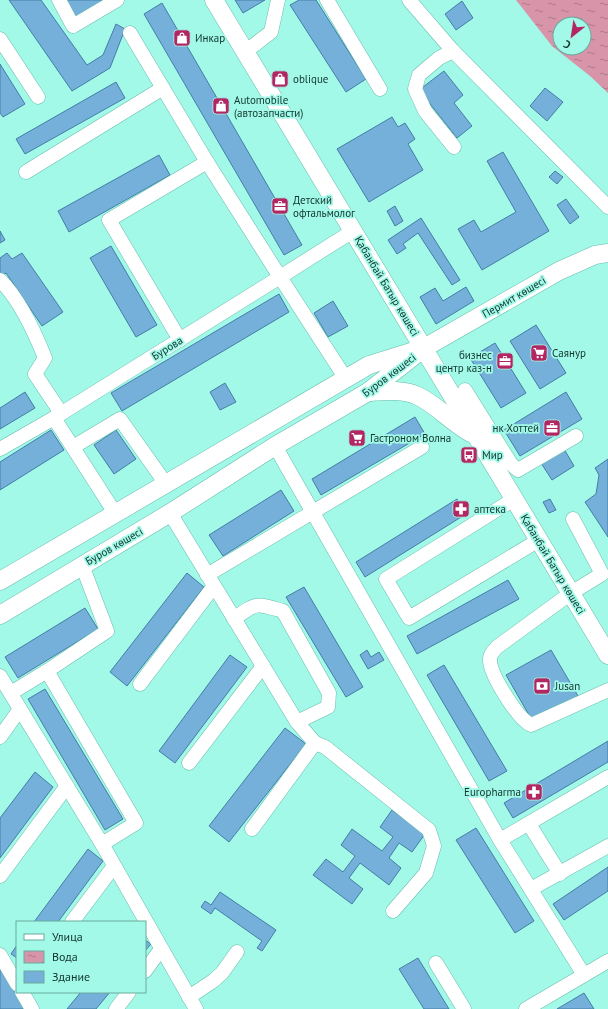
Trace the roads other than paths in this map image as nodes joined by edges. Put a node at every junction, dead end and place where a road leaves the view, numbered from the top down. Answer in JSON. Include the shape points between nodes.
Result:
{"nodes":[{"id":1,"x":59,"y":0,"type":"edge"},
{"id":2,"x":117,"y":0,"type":"edge"},
{"id":3,"x":214,"y":0,"type":"edge"},
{"id":4,"x":278,"y":0,"type":"edge"},
{"id":5,"x":327,"y":0,"type":"edge"},
{"id":6,"x":409,"y":0,"type":"edge"},
{"id":7,"x":130,"y":33,"type":"dead end"},
{"id":8,"x":0,"y":39,"type":"edge"},
{"id":9,"x":453,"y":51,"type":"junction"},
{"id":10,"x":245,"y":52,"type":"junction"},
{"id":11,"x":163,"y":88,"type":"junction"},
{"id":12,"x":380,"y":89,"type":"dead end"},
{"id":13,"x":38,"y":96,"type":"dead end"},
{"id":14,"x":454,"y":147,"type":"dead end"},
{"id":15,"x":207,"y":162,"type":"junction"},
{"id":16,"x":26,"y":172,"type":"dead end"},
{"id":17,"x":608,"y":207,"type":"edge"},
{"id":18,"x":353,"y":231,"type":"junction"},
{"id":19,"x":608,"y":253,"type":"edge"},
{"id":20,"x":280,"y":277,"type":"junction"},
{"id":21,"x":0,"y":280,"type":"edge"},
{"id":22,"x":180,"y":340,"type":"junction"},
{"id":23,"x":424,"y":348,"type":"junction"},
{"id":24,"x":346,"y":379,"type":"junction"},
{"id":25,"x":465,"y":390,"type":"dead end"},
{"id":26,"x":368,"y":392,"type":"junction"},
{"id":27,"x":58,"y":415,"type":"junction"},
{"id":28,"x":482,"y":431,"type":"junction"},
{"id":29,"x":576,"y":436,"type":"dead end"},
{"id":30,"x":275,"y":446,"type":"junction"},
{"id":31,"x":72,"y":447,"type":"junction"},
{"id":32,"x":422,"y":447,"type":"dead end"},
{"id":33,"x":0,"y":449,"type":"edge"},
{"id":34,"x":166,"y":484,"type":"junction"},
{"id":35,"x":514,"y":499,"type":"junction"},
{"id":36,"x":313,"y":512,"type":"junction"},
{"id":37,"x":115,"y":513,"type":"junction"},
{"id":38,"x":170,"y":513,"type":"junction"},
{"id":39,"x":573,"y":518,"type":"dead end"},
{"id":40,"x":539,"y":540,"type":"junction"},
{"id":41,"x":82,"y":565,"type":"junction"},
{"id":42,"x":211,"y":580,"type":"junction"},
{"id":43,"x":0,"y":581,"type":"edge"},
{"id":44,"x":0,"y":591,"type":"edge"},
{"id":45,"x":571,"y":593,"type":"junction"},
{"id":46,"x":5,"y":612,"type":"edge"},
{"id":47,"x":234,"y":619,"type":"junction"},
{"id":48,"x":608,"y":655,"type":"edge"},
{"id":49,"x":263,"y":666,"type":"junction"},
{"id":50,"x":47,"y":671,"type":"junction"},
{"id":51,"x":0,"y":676,"type":"edge"},
{"id":52,"x":140,"y":684,"type":"dead end"},
{"id":53,"x":608,"y":690,"type":"edge"},
{"id":54,"x":11,"y":694,"type":"junction"},
{"id":55,"x":20,"y":709,"type":"junction"},
{"id":56,"x":297,"y":722,"type":"junction"},
{"id":57,"x":0,"y":737,"type":"edge"},
{"id":58,"x":315,"y":743,"type":"junction"},
{"id":59,"x":189,"y":763,"type":"dead end"},
{"id":60,"x":608,"y":777,"type":"edge"},
{"id":61,"x":67,"y":786,"type":"junction"},
{"id":62,"x":529,"y":824,"type":"junction"},
{"id":63,"x":252,"y":829,"type":"dead end"},
{"id":64,"x":500,"y":840,"type":"junction"},
{"id":65,"x":102,"y":844,"type":"junction"},
{"id":66,"x":608,"y":846,"type":"edge"},
{"id":67,"x":114,"y":866,"type":"junction"},
{"id":68,"x":560,"y":874,"type":"junction"},
{"id":69,"x":0,"y":876,"type":"edge"},
{"id":70,"x":531,"y":889,"type":"junction"},
{"id":71,"x":394,"y":911,"type":"dead end"},
{"id":72,"x":73,"y":921,"type":"edge"},
{"id":73,"x":145,"y":921,"type":"edge"},
{"id":74,"x":146,"y":923,"type":"edge"},
{"id":75,"x":161,"y":949,"type":"junction"},
{"id":76,"x":237,"y":952,"type":"dead end"},
{"id":77,"x":0,"y":955,"type":"edge"},
{"id":78,"x":608,"y":961,"type":"edge"},
{"id":79,"x":436,"y":963,"type":"dead end"},
{"id":80,"x":146,"y":970,"type":"edge"},
{"id":81,"x":584,"y":975,"type":"junction"},
{"id":82,"x":16,"y":982,"type":"edge"},
{"id":83,"x":23,"y":993,"type":"edge"},
{"id":84,"x":128,"y":993,"type":"edge"},
{"id":85,"x":192,"y":1003,"type":"edge"},
{"id":86,"x":32,"y":1009,"type":"edge"},
{"id":87,"x":116,"y":1009,"type":"edge"},
{"id":88,"x":464,"y":1009,"type":"edge"},
{"id":89,"x":526,"y":1009,"type":"edge"}],
"edges":[{"from":1,"to":2,"type":"street","via":[[73,26]]},
{"from":3,"to":10,"type":"main road","name":"Қабанбай Батыр көшесі"},
{"from":4,"to":10,"type":"street","via":[[271,32]]},
{"from":5,"to":12,"type":"street"},
{"from":6,"to":9,"type":"street"},
{"from":7,"to":11,"type":"street"},
{"from":8,"to":13,"type":"street"},
{"from":9,"to":14,"type":"street","via":[[439,58],[419,75],[415,89],[425,111]]},
{"from":9,"to":17,"type":"street"},
{"from":10,"to":18,"type":"main road","name":"Қабанбай Батыр көшесі"},
{"from":11,"to":15,"type":"street"},
{"from":11,"to":16,"type":"street"},
{"from":15,"to":20,"type":"street"},
{"from":15,"to":22,"type":"street","via":[[109,220]]},
{"from":18,"to":20,"type":"street","name":"Бурова"},
{"from":18,"to":23,"type":"main road","name":"Қабанбай Батыр көшесі"},
{"from":19,"to":23,"type":"main road","name":"Пермит көшесі","via":[[595,255],[559,271]]},
{"from":20,"to":22,"type":"street","name":"Бурова"},
{"from":20,"to":24,"type":"street"},
{"from":21,"to":27,"type":"street","via":[[7,287],[34,332],[45,358],[35,374]]},
{"from":22,"to":27,"type":"street","name":"Бурова"},
{"from":23,"to":24,"type":"main road","name":"Буров көшесі","via":[[369,365]]},
{"from":23,"to":26,"type":"main road","name":"Буров көшесі"},
{"from":23,"to":28,"type":"main road","name":"Қабанбай Батыр көшесі"},
{"from":24,"to":34,"type":"main road","name":"Буров көшесі"},
{"from":25,"to":28,"type":"street"},
{"from":26,"to":28,"type":"main road","via":[[404,392],[417,396],[463,429]]},
{"from":26,"to":30,"type":"main road","name":"Буров көшесі"},
{"from":27,"to":31,"type":"street"},
{"from":27,"to":33,"type":"street","name":"Бурова"},
{"from":28,"to":29,"type":"street","via":[[518,470]]},
{"from":28,"to":35,"type":"main road","name":"Қабанбай Батыр көшесі"},
{"from":30,"to":36,"type":"street"},
{"from":30,"to":38,"type":"main road","name":"Буров көшесі"},
{"from":31,"to":34,"type":"street","via":[[120,419]]},
{"from":31,"to":37,"type":"street"},
{"from":32,"to":36,"type":"street"},
{"from":34,"to":37,"type":"main road","name":"Буров көшесі"},
{"from":35,"to":40,"type":"main road","name":"Қабанбай Батыр көшесі"},
{"from":35,"to":40,"type":"street","via":[[386,579],[409,618]]},
{"from":36,"to":42,"type":"street"},
{"from":36,"to":64,"type":"street"},
{"from":37,"to":43,"type":"main road","name":"Буров көшесі"},
{"from":38,"to":41,"type":"main road","name":"Буров көшесі"},
{"from":38,"to":42,"type":"street"},
{"from":39,"to":45,"type":"street","via":[[602,574]]},
{"from":40,"to":45,"type":"main road","name":"Қабанбай Батыр көшесі"},
{"from":41,"to":46,"type":"main road","name":"Буров көшесі"},
{"from":41,"to":50,"type":"street","via":[[107,631]]},
{"from":42,"to":47,"type":"street"},
{"from":42,"to":52,"type":"street"},
{"from":44,"to":46,"type":"main road"},
{"from":45,"to":48,"type":"main road","name":"Қабанбай Батыр көшесі"},
{"from":45,"to":53,"type":"street","via":[[497,647],[490,660],[493,674],[512,706],[532,725]]},
{"from":47,"to":49,"type":"street"},
{"from":47,"to":56,"type":"street","via":[[251,606],[261,604],[283,611],[329,693],[328,707]]},
{"from":49,"to":56,"type":"street"},
{"from":49,"to":59,"type":"street"},
{"from":50,"to":54,"type":"street"},
{"from":50,"to":65,"type":"street","via":[[136,823]]},
{"from":51,"to":54,"type":"street"},
{"from":54,"to":55,"type":"street"},
{"from":55,"to":57,"type":"street"},
{"from":55,"to":61,"type":"street"},
{"from":56,"to":58,"type":"street"},
{"from":58,"to":63,"type":"street"},
{"from":58,"to":71,"type":"street","via":[[326,747],[428,830],[434,846],[426,873]]},
{"from":60,"to":62,"type":"street"},
{"from":61,"to":65,"type":"street"},
{"from":61,"to":69,"type":"street"},
{"from":62,"to":64,"type":"street"},
{"from":62,"to":68,"type":"street"},
{"from":64,"to":70,"type":"street"},
{"from":65,"to":67,"type":"street"},
{"from":66,"to":68,"type":"street"},
{"from":67,"to":72,"type":"street"},
{"from":67,"to":73,"type":"street"},
{"from":68,"to":70,"type":"street"},
{"from":70,"to":81,"type":"street"},
{"from":74,"to":75,"type":"street"},
{"from":75,"to":80,"type":"street"},
{"from":75,"to":85,"type":"street"},
{"from":76,"to":85,"type":"street"},
{"from":77,"to":82,"type":"street"},
{"from":78,"to":81,"type":"street"},
{"from":79,"to":88,"type":"street"},
{"from":81,"to":89,"type":"street"},
{"from":83,"to":86,"type":"street"},
{"from":84,"to":87,"type":"street"}]}
